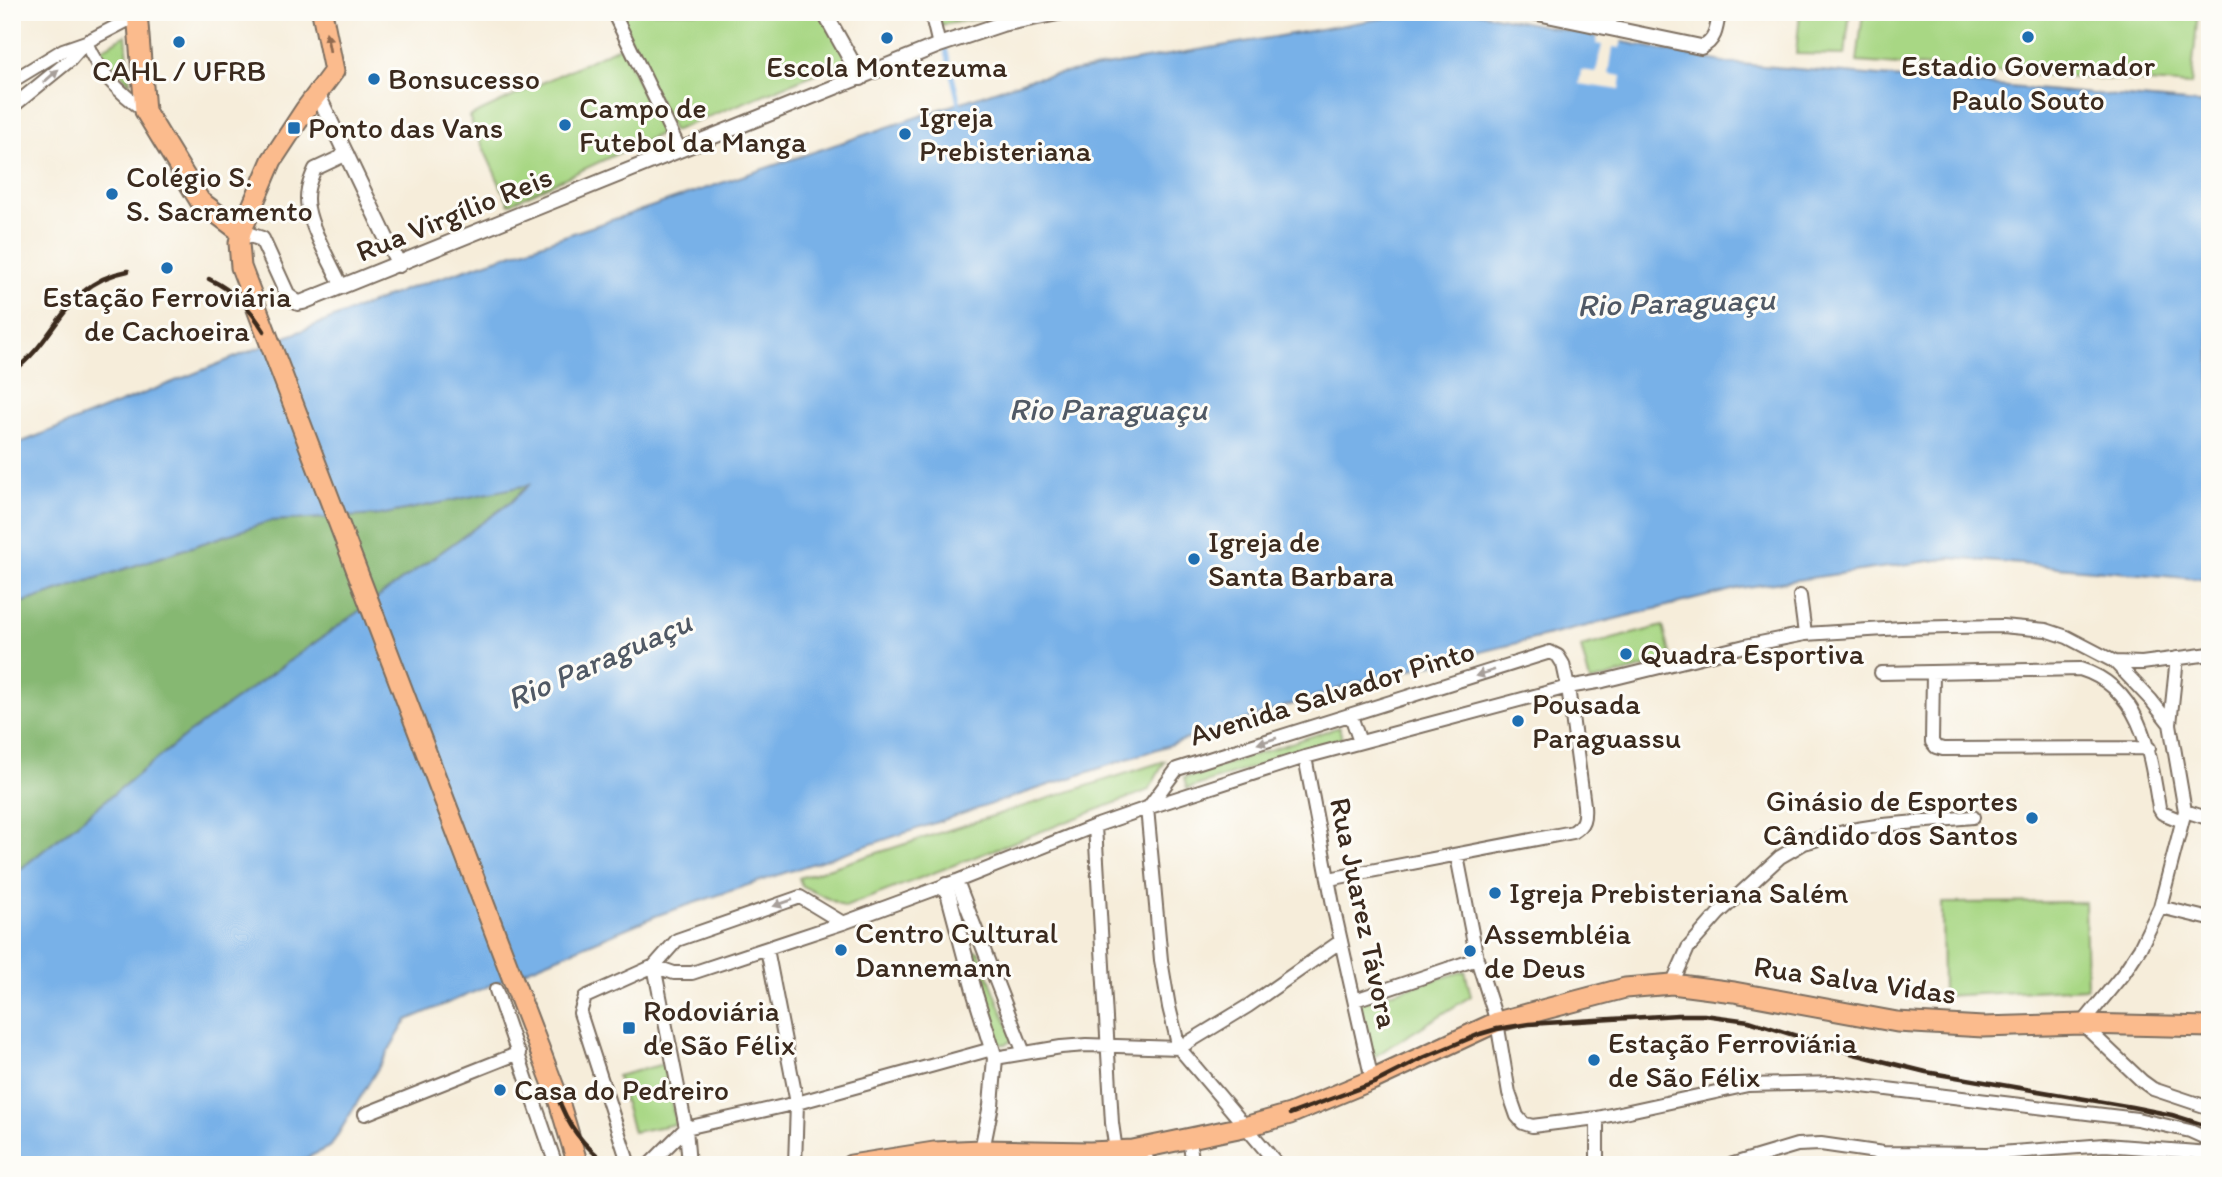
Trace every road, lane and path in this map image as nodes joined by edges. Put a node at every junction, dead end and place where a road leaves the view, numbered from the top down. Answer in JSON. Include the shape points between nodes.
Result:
{"nodes":[{"id":1,"x":322,"y":12,"type":"edge"},
{"id":2,"x":613,"y":12,"type":"edge"},
{"id":3,"x":824,"y":12,"type":"edge"},
{"id":4,"x":931,"y":12,"type":"edge"},
{"id":5,"x":1063,"y":12,"type":"edge"},
{"id":6,"x":1533,"y":12,"type":"edge"},
{"id":7,"x":1719,"y":12,"type":"edge"},
{"id":8,"x":137,"y":14,"type":"edge"},
{"id":9,"x":1611,"y":20,"type":"edge"},
{"id":10,"x":86,"y":42,"type":"junction"},
{"id":11,"x":939,"y":45,"type":"junction"},
{"id":12,"x":1702,"y":47,"type":"joint"},
{"id":13,"x":861,"y":78,"type":"junction"},
{"id":14,"x":12,"y":81,"type":"edge"},
{"id":15,"x":317,"y":93,"type":"junction"},
{"id":16,"x":24,"y":99,"type":"junction"},
{"id":17,"x":12,"y":107,"type":"edge"},
{"id":18,"x":145,"y":111,"type":"junction"},
{"id":19,"x":680,"y":150,"type":"junction"},
{"id":20,"x":347,"y":154,"type":"junction"},
{"id":21,"x":241,"y":232,"type":"junction"},
{"id":22,"x":399,"y":265,"type":"junction"},
{"id":23,"x":342,"y":286,"type":"junction"},
{"id":24,"x":1800,"y":596,"type":"dead end"},
{"id":25,"x":1805,"y":635,"type":"junction"},
{"id":26,"x":2210,"y":654,"type":"edge"},
{"id":27,"x":2177,"y":658,"type":"junction"},
{"id":28,"x":2115,"y":663,"type":"junction"},
{"id":29,"x":1933,"y":672,"type":"junction"},
{"id":30,"x":1881,"y":673,"type":"dead end"},
{"id":31,"x":1567,"y":687,"type":"junction"},
{"id":32,"x":1352,"y":716,"type":"junction"},
{"id":33,"x":2169,"y":724,"type":"junction"},
{"id":34,"x":1360,"y":742,"type":"junction"},
{"id":35,"x":2149,"y":748,"type":"junction"},
{"id":36,"x":1305,"y":757,"type":"junction"},
{"id":37,"x":1147,"y":808,"type":"junction"},
{"id":38,"x":2184,"y":816,"type":"junction"},
{"id":39,"x":1973,"y":817,"type":"dead end"},
{"id":40,"x":2210,"y":819,"type":"edge"},
{"id":41,"x":1095,"y":826,"type":"junction"},
{"id":42,"x":1457,"y":856,"type":"junction"},
{"id":43,"x":1329,"y":879,"type":"junction"},
{"id":44,"x":951,"y":883,"type":"junction"},
{"id":45,"x":2160,"y":907,"type":"junction"},
{"id":46,"x":2210,"y":919,"type":"edge"},
{"id":47,"x":844,"y":923,"type":"junction"},
{"id":48,"x":981,"y":941,"type":"junction"},
{"id":49,"x":1342,"y":941,"type":"junction"},
{"id":50,"x":962,"y":947,"type":"junction"},
{"id":51,"x":766,"y":949,"type":"junction"},
{"id":52,"x":1477,"y":959,"type":"junction"},
{"id":53,"x":654,"y":966,"type":"junction"},
{"id":54,"x":1672,"y":984,"type":"junction"},
{"id":55,"x":496,"y":990,"type":"dead end"},
{"id":56,"x":1355,"y":1000,"type":"junction"},
{"id":57,"x":1497,"y":1022,"type":"junction"},
{"id":58,"x":2082,"y":1024,"type":"junction"},
{"id":59,"x":2210,"y":1027,"type":"edge"},
{"id":60,"x":1107,"y":1046,"type":"junction"},
{"id":61,"x":1179,"y":1048,"type":"junction"},
{"id":62,"x":519,"y":1053,"type":"junction"},
{"id":63,"x":994,"y":1053,"type":"junction"},
{"id":64,"x":1024,"y":1053,"type":"junction"},
{"id":65,"x":1372,"y":1080,"type":"junction"},
{"id":66,"x":797,"y":1103,"type":"junction"},
{"id":67,"x":2210,"y":1108,"type":"edge"},
{"id":68,"x":366,"y":1114,"type":"dead end"},
{"id":69,"x":1597,"y":1118,"type":"junction"},
{"id":70,"x":1248,"y":1126,"type":"junction"},
{"id":71,"x":686,"y":1128,"type":"junction"},
{"id":72,"x":1189,"y":1139,"type":"junction"},
{"id":73,"x":2210,"y":1140,"type":"edge"},
{"id":74,"x":2210,"y":1153,"type":"edge"},
{"id":75,"x":1125,"y":1154,"type":"edge"},
{"id":76,"x":981,"y":1158,"type":"edge"},
{"id":77,"x":556,"y":1165,"type":"edge"},
{"id":78,"x":578,"y":1165,"type":"edge"},
{"id":79,"x":629,"y":1165,"type":"edge"},
{"id":80,"x":649,"y":1165,"type":"edge"},
{"id":81,"x":689,"y":1165,"type":"edge"},
{"id":82,"x":795,"y":1165,"type":"edge"},
{"id":83,"x":851,"y":1165,"type":"edge"},
{"id":84,"x":1151,"y":1165,"type":"edge"},
{"id":85,"x":1193,"y":1165,"type":"edge"},
{"id":86,"x":1278,"y":1165,"type":"edge"},
{"id":87,"x":1597,"y":1165,"type":"edge"},
{"id":88,"x":1730,"y":1165,"type":"edge"}],
"edges":[{"from":15,"to":1,"type":"main road","one_way":true,"via":[[334,71]]},
{"from":2,"to":19,"type":"street"},
{"from":3,"to":13,"type":"street"},
{"from":4,"to":11,"type":"street"},
{"from":5,"to":11,"type":"street","name":"Rua Virgílio Reis","via":[[1002,24]]},
{"from":6,"to":9,"type":"street"},
{"from":7,"to":12,"type":"street","via":[[1712,40]]},
{"from":8,"to":10,"type":"street"},
{"from":8,"to":18,"type":"main road"},
{"from":9,"to":12,"type":"street"},
{"from":10,"to":14,"type":"street","via":[[63,50]]},
{"from":16,"to":10,"type":"street","one_way":true},
{"from":10,"to":18,"type":"street","via":[[93,60],[120,92]]},
{"from":11,"to":13,"type":"street","name":"Rua Virgílio Reis"},
{"from":13,"to":19,"type":"street","name":"Rua Virgílio Reis"},
{"from":14,"to":16,"type":"street"},
{"from":15,"to":20,"type":"street"},
{"from":15,"to":21,"type":"main road","via":[[272,160]]},
{"from":16,"to":17,"type":"street"},
{"from":18,"to":21,"type":"main road","via":[[200,201]]},
{"from":19,"to":22,"type":"street","name":"Rua Virgílio Reis"},
{"from":20,"to":22,"type":"street"},
{"from":20,"to":23,"type":"street","via":[[314,169],[307,194],[312,221]]},
{"from":21,"to":23,"type":"street","name":"Rua Virgílio Reis","via":[[262,239],[288,296],[298,303]]},
{"from":21,"to":78,"type":"main road","via":[[241,267],[264,331],[557,1095]]},
{"from":22,"to":23,"type":"street","name":"Rua Virgílio Reis"},
{"from":24,"to":25,"type":"street"},
{"from":25,"to":28,"type":"street","name":"Avenida Salvador Pinto","via":[[2026,627],[2056,632]]},
{"from":25,"to":31,"type":"street","name":"Avenida Salvador Pinto"},
{"from":26,"to":27,"type":"street"},
{"from":27,"to":28,"type":"street"},
{"from":27,"to":33,"type":"street"},
{"from":28,"to":33,"type":"street"},
{"from":29,"to":30,"type":"street"},
{"from":29,"to":35,"type":"street","via":[[2080,670],[2097,675],[2133,710]]},
{"from":29,"to":35,"type":"street","via":[[1932,741],[1936,747]]},
{"from":31,"to":32,"type":"street","name":"Avenida Salvador Pinto","one_way":true,"via":[[1563,664],[1550,652]]},
{"from":31,"to":34,"type":"street","name":"Avenida Salvador Pinto"},
{"from":31,"to":42,"type":"street","via":[[1584,804],[1582,826],[1573,832]]},
{"from":32,"to":34,"type":"street"},
{"from":32,"to":37,"type":"street","name":"Avenida Salvador Pinto","one_way":true,"via":[[1177,769]]},
{"from":33,"to":38,"type":"street"},
{"from":34,"to":36,"type":"street","name":"Avenida Salvador Pinto"},
{"from":35,"to":38,"type":"street","via":[[2159,808],[2166,816]]},
{"from":36,"to":37,"type":"street","name":"Avenida Salvador Pinto"},
{"from":36,"to":43,"type":"street","name":"Rua Juarez Távora"},
{"from":37,"to":41,"type":"street","name":"Avenida Salvador Pinto"},
{"from":37,"to":61,"type":"street","via":[[1161,960]]},
{"from":38,"to":40,"type":"street"},
{"from":38,"to":45,"type":"street"},
{"from":39,"to":54,"type":"street","via":[[1872,826],[1804,843],[1780,857],[1719,913],[1688,948]]},
{"from":41,"to":44,"type":"street","name":"Avenida Salvador Pinto"},
{"from":41,"to":60,"type":"street"},
{"from":42,"to":43,"type":"street"},
{"from":42,"to":52,"type":"street"},
{"from":43,"to":49,"type":"street","name":"Rua Juarez Távora"},
{"from":44,"to":47,"type":"street","name":"Avenida Salvador Pinto"},
{"from":44,"to":48,"type":"street"},
{"from":44,"to":50,"type":"street"},
{"from":45,"to":46,"type":"street"},
{"from":45,"to":58,"type":"street","via":[[2123,974]]},
{"from":47,"to":51,"type":"street","name":"Avenida Salvador Pinto"},
{"from":47,"to":53,"type":"street","one_way":true,"via":[[800,897],[677,940]]},
{"from":48,"to":50,"type":"street","via":[[969,940]]},
{"from":48,"to":64,"type":"street"},
{"from":49,"to":56,"type":"street","name":"Rua Juarez Távora"},
{"from":49,"to":61,"type":"street"},
{"from":50,"to":63,"type":"street"},
{"from":51,"to":53,"type":"street","name":"Avenida Salvador Pinto","via":[[692,972],[674,973]]},
{"from":51,"to":66,"type":"street"},
{"from":52,"to":56,"type":"street"},
{"from":52,"to":57,"type":"street"},
{"from":53,"to":71,"type":"street"},
{"from":53,"to":79,"type":"street","via":[[585,997],[580,1013]]},
{"from":54,"to":57,"type":"main road","name":"Rua Salva Vidas","via":[[1625,988]]},
{"from":54,"to":58,"type":"main road","name":"Rua Salva Vidas","via":[[1897,1022],[1983,1027]]},
{"from":55,"to":62,"type":"street"},
{"from":56,"to":65,"type":"street","name":"Rua Juarez Távora"},
{"from":57,"to":65,"type":"main road","name":"Rua Salva Vidas"},
{"from":57,"to":69,"type":"street","via":[[1509,1093],[1522,1123],[1532,1126]]},
{"from":58,"to":59,"type":"main road","name":"Rua Salva Vidas"},
{"from":58,"to":67,"type":"street","via":[[2153,1089]]},
{"from":60,"to":61,"type":"street"},
{"from":60,"to":64,"type":"street"},
{"from":60,"to":75,"type":"street"},
{"from":61,"to":70,"type":"street"},
{"from":62,"to":68,"type":"street"},
{"from":62,"to":77,"type":"street"},
{"from":63,"to":64,"type":"street"},
{"from":63,"to":66,"type":"street"},
{"from":63,"to":76,"type":"street"},
{"from":65,"to":70,"type":"main road","name":"Rua Salva Vidas"},
{"from":66,"to":71,"type":"street"},
{"from":66,"to":82,"type":"street"},
{"from":69,"to":73,"type":"street","via":[[1748,1085],[1836,1083],[2137,1119]]},
{"from":69,"to":87,"type":"street"},
{"from":70,"to":72,"type":"main road","name":"Rua Salva Vidas"},
{"from":70,"to":86,"type":"street"},
{"from":71,"to":80,"type":"street"},
{"from":71,"to":81,"type":"street"},
{"from":72,"to":75,"type":"main road","name":"Rua Salva Vidas"},
{"from":72,"to":85,"type":"street"},
{"from":74,"to":88,"type":"street","via":[[2105,1145],[1986,1154],[1883,1153],[1821,1143],[1766,1152]]},
{"from":75,"to":76,"type":"main road","name":"Rua Salva Vidas"},
{"from":75,"to":84,"type":"street","via":[[1146,1158]]},
{"from":76,"to":83,"type":"main road","name":"Rua Salva Vidas","via":[[934,1152]]}]}
